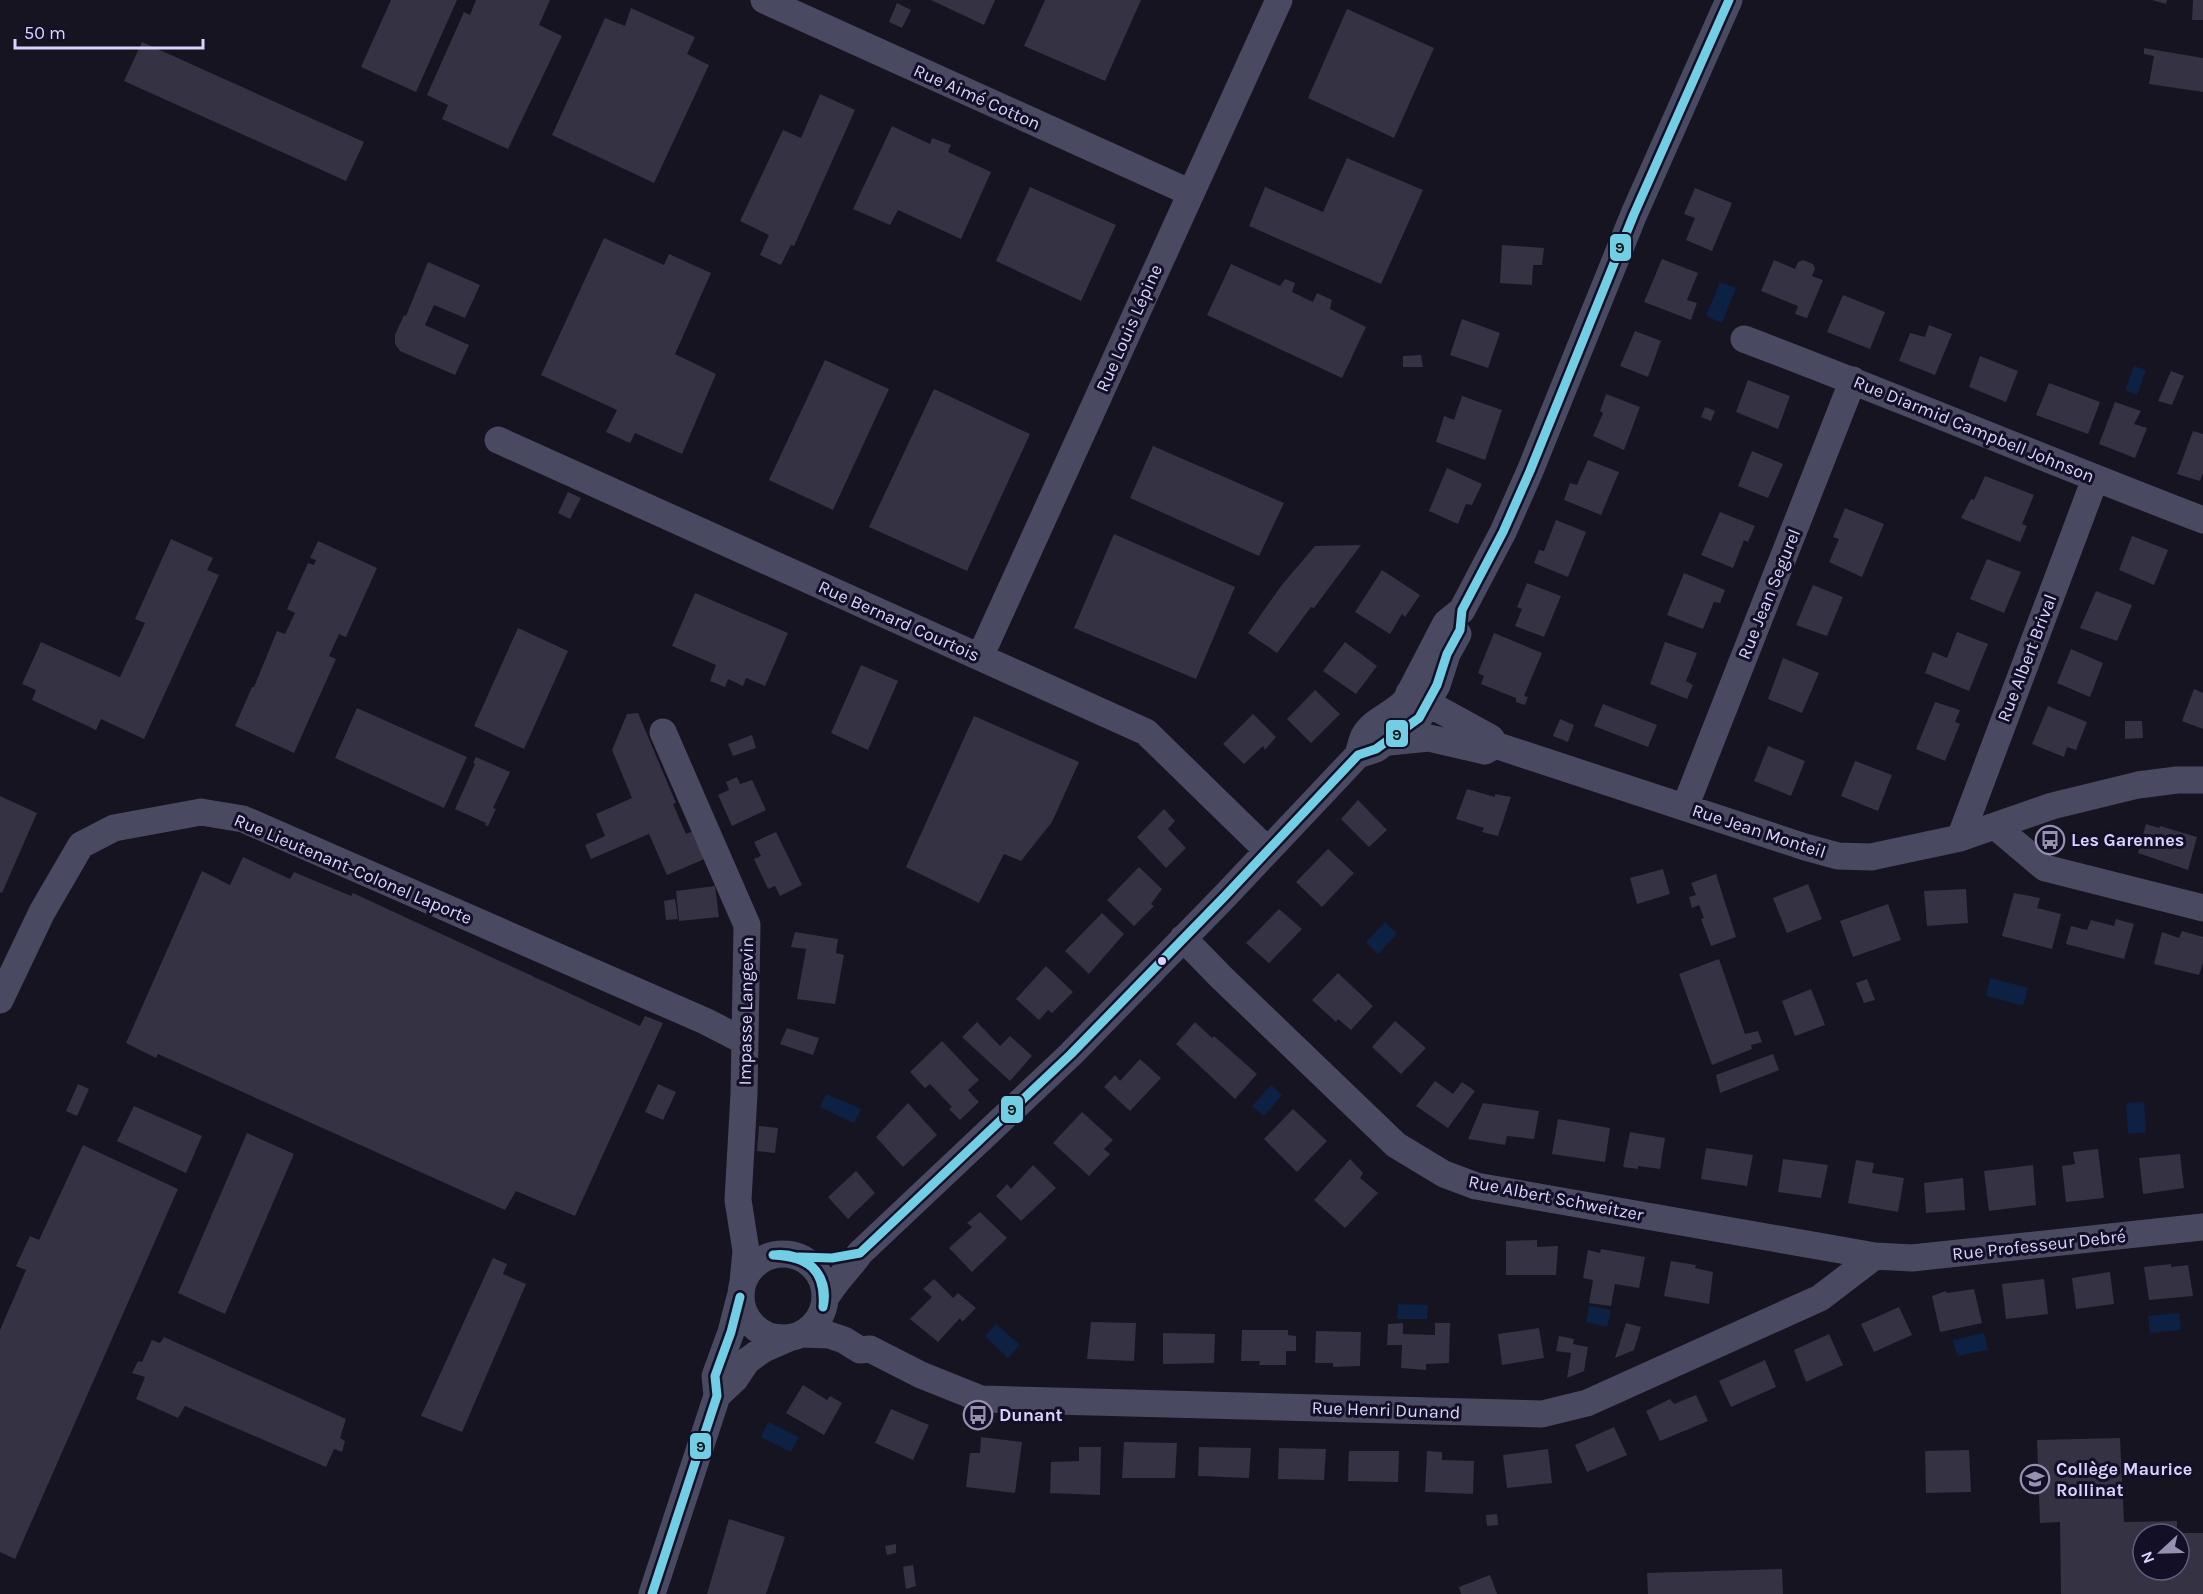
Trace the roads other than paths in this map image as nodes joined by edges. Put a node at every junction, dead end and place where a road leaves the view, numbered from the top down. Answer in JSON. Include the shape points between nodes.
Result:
{"nodes":[{"id":1,"x":764,"y":0,"type":"edge"},
{"id":2,"x":1279,"y":0,"type":"edge"},
{"id":3,"x":1729,"y":0,"type":"edge"},
{"id":4,"x":1191,"y":194,"type":"junction"},
{"id":5,"x":1744,"y":339,"type":"dead end"},
{"id":6,"x":1853,"y":380,"type":"junction"},
{"id":7,"x":498,"y":440,"type":"dead end"},
{"id":8,"x":2095,"y":479,"type":"junction"},
{"id":9,"x":2203,"y":520,"type":"edge"},
{"id":10,"x":980,"y":657,"type":"junction"},
{"id":11,"x":1418,"y":698,"type":"junction"},
{"id":12,"x":663,"y":732,"type":"dead end"},
{"id":13,"x":1384,"y":742,"type":"junction"},
{"id":14,"x":1495,"y":745,"type":"junction"},
{"id":15,"x":1358,"y":755,"type":"junction"},
{"id":16,"x":2203,"y":780,"type":"edge"},
{"id":17,"x":1685,"y":807,"type":"junction"},
{"id":18,"x":1995,"y":826,"type":"junction"},
{"id":19,"x":1960,"y":838,"type":"junction"},
{"id":20,"x":1267,"y":850,"type":"junction"},
{"id":21,"x":2203,"y":908,"type":"edge"},
{"id":22,"x":1183,"y":938,"type":"junction"},
{"id":23,"x":0,"y":1000,"type":"edge"},
{"id":24,"x":744,"y":1041,"type":"junction"},
{"id":25,"x":738,"y":1200,"type":"junction"},
{"id":26,"x":2203,"y":1227,"type":"edge"},
{"id":27,"x":860,"y":1253,"type":"junction"},
{"id":28,"x":792,"y":1255,"type":"junction"},
{"id":29,"x":1875,"y":1256,"type":"junction"},
{"id":30,"x":741,"y":1290,"type":"junction"},
{"id":31,"x":825,"y":1302,"type":"junction"},
{"id":32,"x":794,"y":1337,"type":"junction"},
{"id":33,"x":870,"y":1349,"type":"junction"},
{"id":34,"x":717,"y":1396,"type":"junction"},
{"id":35,"x":652,"y":1594,"type":"edge"}],
"edges":[{"from":1,"to":4,"type":"street","name":"Rue Aimé Cotton"},
{"from":2,"to":4,"type":"street","name":"Rue Louis Lépine"},
{"from":3,"to":11,"type":"street","via":[[1634,214],[1521,491],[1462,610],[1460,630],[1437,686]]},
{"from":4,"to":10,"type":"street","name":"Rue Louis Lépine"},
{"from":5,"to":6,"type":"street","name":"Rue Diarmid Campbell Johnson"},
{"from":6,"to":8,"type":"street","name":"Rue Diarmid Campbell Johnson"},
{"from":6,"to":17,"type":"street","name":"Rue Jean Segurel"},
{"from":7,"to":10,"type":"street","name":"Rue Bernard Courtois"},
{"from":8,"to":9,"type":"street","name":"Rue Diarmid Campbell Johnson"},
{"from":8,"to":19,"type":"street","name":"Rue Albert Brival"},
{"from":10,"to":20,"type":"street","name":"Rue Bernard Courtois","via":[[1146,732]]},
{"from":11,"to":13,"type":"street","via":[[1419,718]]},
{"from":11,"to":14,"type":"street","name":"Rue Jean Monteil","via":[[1491,738]]},
{"from":11,"to":15,"type":"street","via":[[1365,734]]},
{"from":12,"to":24,"type":"street","name":"Impasse Langevin","via":[[747,926]]},
{"from":13,"to":14,"type":"street","name":"Rue Jean Monteil","via":[[1429,738],[1485,751]]},
{"from":13,"to":15,"type":"street"},
{"from":14,"to":17,"type":"street","name":"Rue Jean Monteil"},
{"from":15,"to":20,"type":"street"},
{"from":16,"to":18,"type":"street","name":"Rue Jean Monteil","via":[[2138,785],[2052,806]]},
{"from":17,"to":19,"type":"street","name":"Rue Jean Monteil","via":[[1838,856],[1871,857]]},
{"from":18,"to":19,"type":"street","name":"Rue Jean Monteil"},
{"from":18,"to":21,"type":"street","via":[[2045,868]]},
{"from":20,"to":22,"type":"street"},
{"from":22,"to":27,"type":"street","via":[[1071,1053]]},
{"from":22,"to":29,"type":"street","name":"Rue Albert Schweitzer","via":[[1396,1145],[1444,1174],[1476,1186]]},
{"from":23,"to":24,"type":"street","name":"Rue Lieutenant-Colonel Laporte","via":[[42,912],[81,845],[114,828],[201,812],[243,819]]},
{"from":24,"to":25,"type":"street","name":"Impasse Langevin"},
{"from":25,"to":28,"type":"street","via":[[768,1241]]},
{"from":25,"to":30,"type":"street","name":"Impasse Langevin","via":[[746,1251]]},
{"from":26,"to":29,"type":"street","name":"Rue Professeur Debré","via":[[1912,1258]]},
{"from":27,"to":28,"type":"street","via":[[832,1258]]},
{"from":27,"to":31,"type":"street","via":[[832,1287]]},
{"from":28,"to":30,"type":"street","via":[[761,1259],[750,1269]]},
{"from":28,"to":31,"type":"street","via":[[812,1265],[821,1277]]},
{"from":29,"to":33,"type":"street","name":"Rue Henri Dunand","via":[[1820,1298],[1587,1403],[1542,1414],[981,1399]]},
{"from":30,"to":32,"type":"street","via":[[743,1311],[751,1324],[772,1337]]},
{"from":30,"to":34,"type":"street","name":"Impasse Langevin","via":[[715,1376]]},
{"from":31,"to":32,"type":"street","via":[[814,1325]]},
{"from":31,"to":33,"type":"street","name":"Rue Henri Dunand","via":[[836,1316],[865,1338]]},
{"from":32,"to":33,"type":"street","name":"Rue Henri Dunand","via":[[829,1335],[860,1350]]},
{"from":32,"to":34,"type":"street","via":[[747,1361]]},
{"from":34,"to":35,"type":"street"}]}
